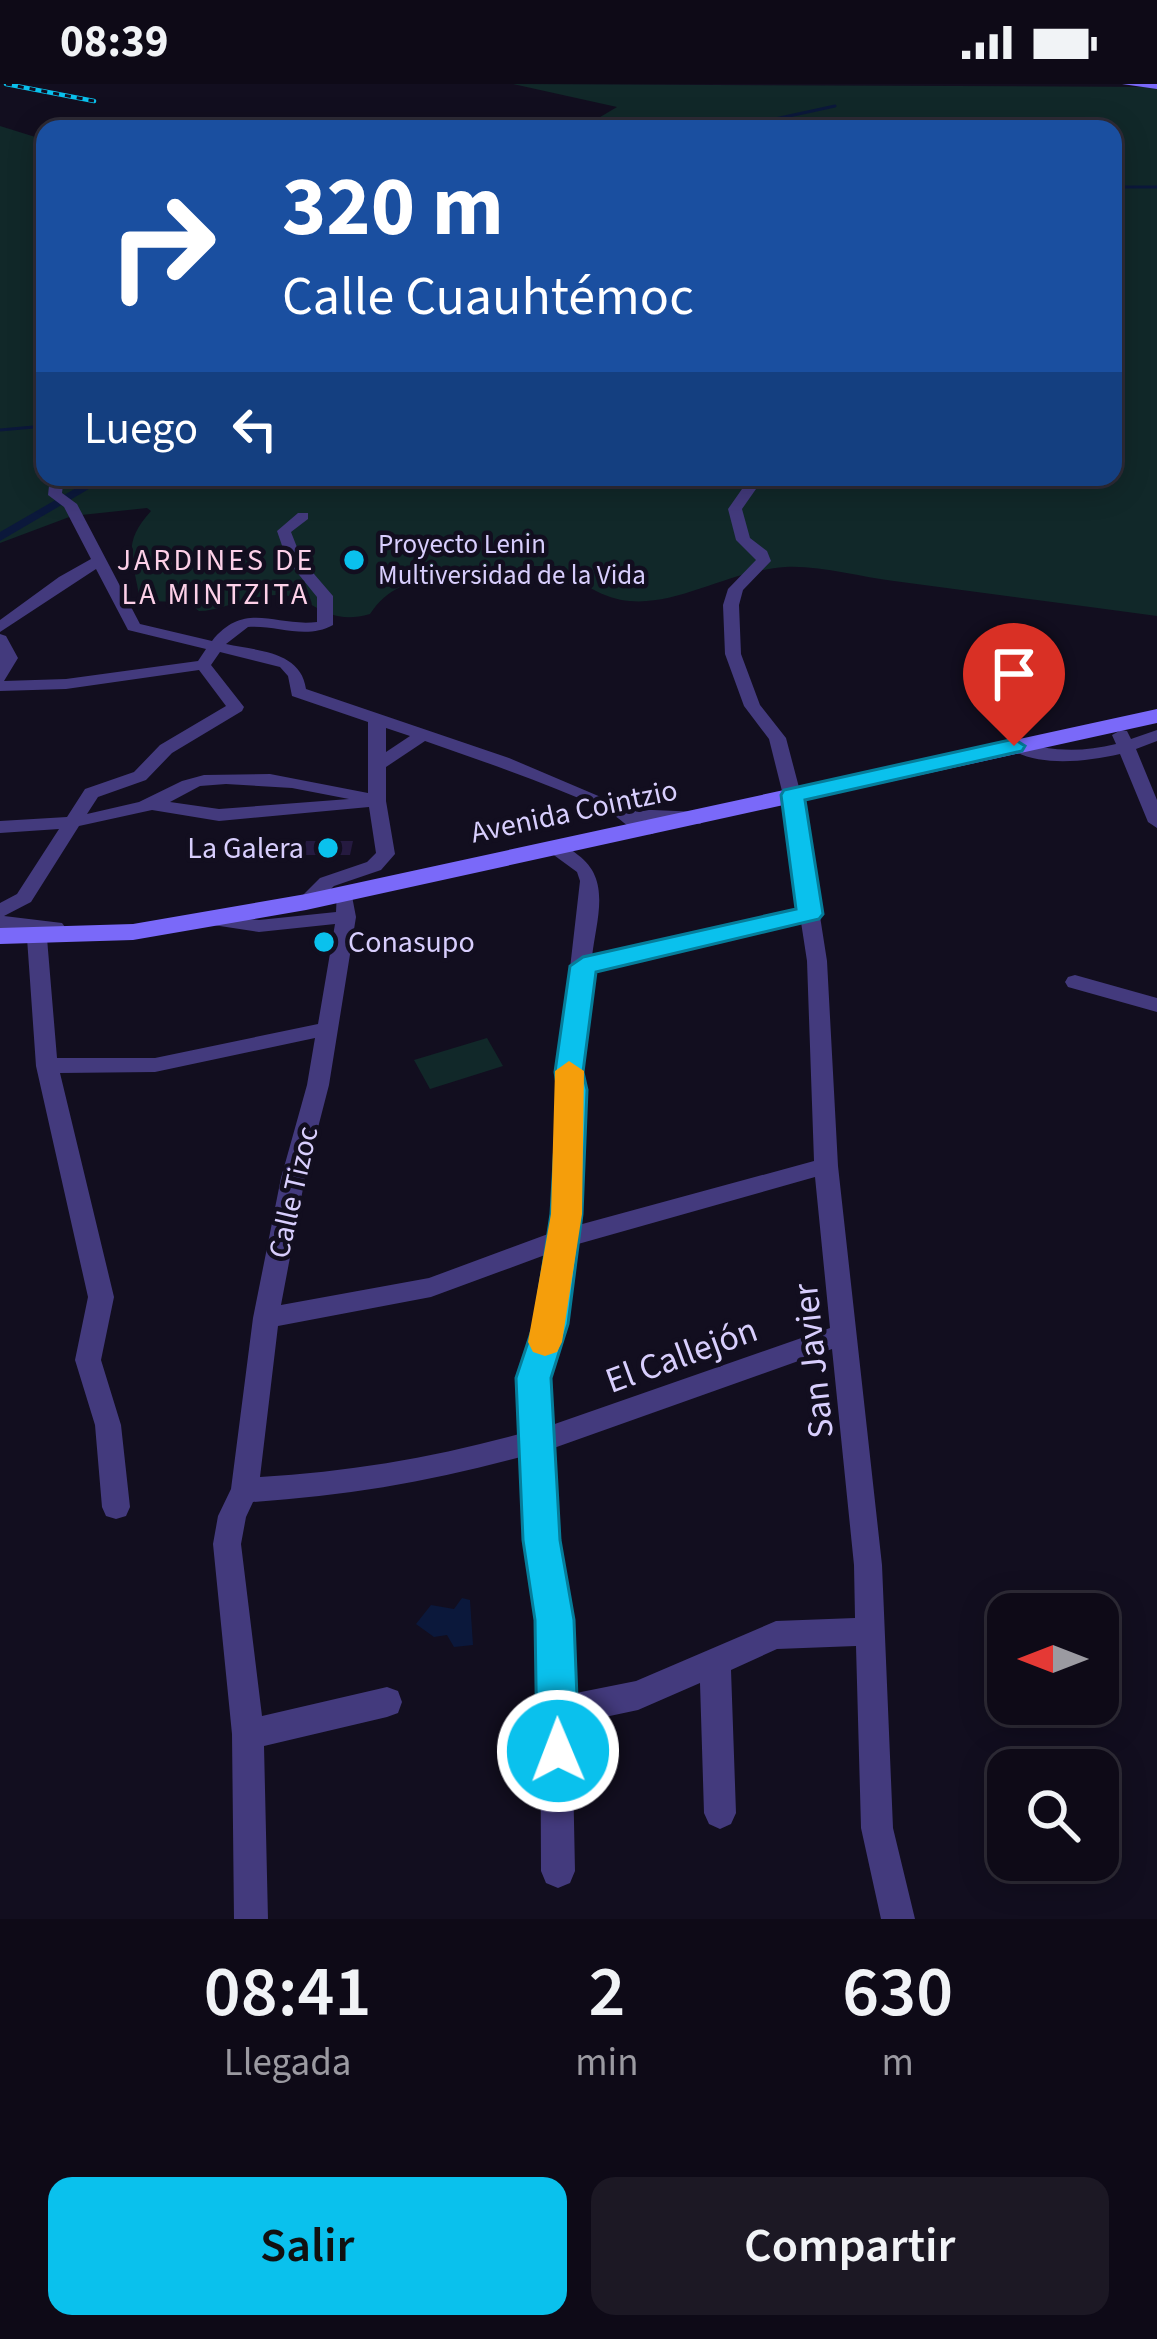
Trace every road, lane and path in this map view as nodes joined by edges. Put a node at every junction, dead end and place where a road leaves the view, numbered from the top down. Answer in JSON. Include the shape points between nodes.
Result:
{"nodes":[{"id":1,"x":1127,"y":84,"type":"edge"},
{"id":2,"x":1155,"y":85,"type":"edge"},
{"id":3,"x":53,"y":486,"type":"edge"},
{"id":4,"x":746,"y":486,"type":"edge"},
{"id":5,"x":303,"y":516,"type":"dead end"},
{"id":6,"x":99,"y":562,"type":"junction"},
{"id":7,"x":0,"y":627,"type":"edge"},
{"id":8,"x":0,"y":639,"type":"edge"},
{"id":9,"x":217,"y":647,"type":"junction"},
{"id":10,"x":203,"y":665,"type":"junction"},
{"id":11,"x":0,"y":677,"type":"edge"},
{"id":12,"x":0,"y":686,"type":"edge"},
{"id":13,"x":1157,"y":716,"type":"edge"},
{"id":14,"x":377,"y":719,"type":"junction"},
{"id":15,"x":425,"y":734,"type":"junction"},
{"id":16,"x":1121,"y":734,"type":"junction"},
{"id":17,"x":1157,"y":735,"type":"edge"},
{"id":18,"x":377,"y":765,"type":"junction"},
{"id":19,"x":149,"y":770,"type":"junction"},
{"id":20,"x":274,"y":782,"type":"junction"},
{"id":21,"x":178,"y":787,"type":"junction"},
{"id":22,"x":792,"y":795,"type":"junction"},
{"id":23,"x":377,"y":801,"type":"junction"},
{"id":24,"x":152,"y":804,"type":"junction"},
{"id":25,"x":266,"y":813,"type":"junction"},
{"id":26,"x":637,"y":822,"type":"junction"},
{"id":27,"x":1157,"y":822,"type":"edge"},
{"id":28,"x":73,"y":825,"type":"junction"},
{"id":29,"x":0,"y":827,"type":"edge"},
{"id":30,"x":46,"y":827,"type":"junction"},
{"id":31,"x":558,"y":849,"type":"junction"},
{"id":32,"x":41,"y":869,"type":"junction"},
{"id":33,"x":306,"y":902,"type":"junction"},
{"id":34,"x":345,"y":906,"type":"junction"},
{"id":35,"x":0,"y":911,"type":"edge"},
{"id":36,"x":810,"y":914,"type":"junction"},
{"id":37,"x":207,"y":919,"type":"junction"},
{"id":38,"x":0,"y":922,"type":"edge"},
{"id":39,"x":133,"y":932,"type":"junction"},
{"id":40,"x":0,"y":936,"type":"edge"},
{"id":41,"x":37,"y":938,"type":"junction"},
{"id":42,"x":583,"y":966,"type":"junction"},
{"id":43,"x":1075,"y":982,"type":"dead end"},
{"id":44,"x":1157,"y":1005,"type":"edge"},
{"id":45,"x":326,"y":1028,"type":"junction"},
{"id":46,"x":47,"y":1066,"type":"junction"},
{"id":47,"x":826,"y":1166,"type":"junction"},
{"id":48,"x":559,"y":1240,"type":"junction"},
{"id":49,"x":266,"y":1318,"type":"junction"},
{"id":50,"x":845,"y":1333,"type":"junction"},
{"id":51,"x":540,"y":1438,"type":"junction"},
{"id":52,"x":244,"y":1490,"type":"junction"},
{"id":53,"x":116,"y":1507,"type":"dead end"},
{"id":54,"x":869,"y":1633,"type":"junction"},
{"id":55,"x":715,"y":1660,"type":"junction"},
{"id":56,"x":387,"y":1702,"type":"dead end"},
{"id":57,"x":558,"y":1712,"type":"junction"},
{"id":58,"x":248,"y":1734,"type":"junction"},
{"id":59,"x":720,"y":1813,"type":"dead end"},
{"id":60,"x":558,"y":1871,"type":"dead end"},
{"id":61,"x":250,"y":1919,"type":"edge"},
{"id":62,"x":898,"y":1919,"type":"edge"}],
"edges":[{"from":1,"to":2,"type":"main road"},
{"from":3,"to":6,"type":"street"},
{"from":4,"to":22,"type":"street","name":"San Javier","via":[[735,509],[740,534],[764,561],[736,589],[733,654],[752,706],[776,738]]},
{"from":5,"to":9,"type":"street","via":[[284,531],[287,551],[325,596],[325,626],[301,631],[245,622]]},
{"from":6,"to":7,"type":"street"},
{"from":6,"to":9,"type":"street","via":[[134,627]]},
{"from":8,"to":11,"type":"street","via":[[10,658]]},
{"from":9,"to":10,"type":"street"},
{"from":9,"to":14,"type":"street","via":[[286,663],[298,692]]},
{"from":10,"to":12,"type":"street"},
{"from":10,"to":19,"type":"street","via":[[236,707],[166,749]]},
{"from":13,"to":16,"type":"main road","name":"Avenida Cointzio"},
{"from":14,"to":15,"type":"street"},
{"from":14,"to":18,"type":"street"},
{"from":15,"to":18,"type":"street"},
{"from":15,"to":26,"type":"street"},
{"from":16,"to":17,"type":"street"},
{"from":16,"to":22,"type":"main road","name":"Avenida Cointzio","via":[[1014,746]]},
{"from":16,"to":27,"type":"street"},
{"from":18,"to":23,"type":"street"},
{"from":19,"to":21,"type":"street"},
{"from":19,"to":28,"type":"street","via":[[91,793]]},
{"from":20,"to":21,"type":"street"},
{"from":20,"to":23,"type":"street"},
{"from":20,"to":25,"type":"street"},
{"from":21,"to":24,"type":"street"},
{"from":22,"to":26,"type":"main road","name":"Avenida Cointzio","via":[[701,818]]},
{"from":22,"to":36,"type":"street","name":"San Javier"},
{"from":23,"to":25,"type":"street"},
{"from":23,"to":33,"type":"street","via":[[386,854],[327,882]]},
{"from":24,"to":25,"type":"street"},
{"from":24,"to":28,"type":"street"},
{"from":26,"to":31,"type":"main road","name":"Avenida Cointzio"},
{"from":28,"to":30,"type":"street"},
{"from":28,"to":32,"type":"street"},
{"from":29,"to":30,"type":"street"},
{"from":30,"to":32,"type":"street"},
{"from":31,"to":34,"type":"main road","name":"Avenida Cointzio"},
{"from":31,"to":42,"type":"street","via":[[590,881]]},
{"from":32,"to":35,"type":"street","via":[[19,905]]},
{"from":33,"to":34,"type":"main road","name":"Avenida Cointzio"},
{"from":33,"to":37,"type":"main road","name":"Avenida Cointzio"},
{"from":34,"to":37,"type":"street","via":[[259,926]]},
{"from":34,"to":45,"type":"street","name":"Calle Tizoc"},
{"from":36,"to":42,"type":"street"},
{"from":36,"to":47,"type":"street","name":"San Javier"},
{"from":37,"to":39,"type":"main road","name":"Avenida Cointzio"},
{"from":38,"to":39,"type":"street"},
{"from":39,"to":41,"type":"main road","name":"Avenida Cointzio"},
{"from":40,"to":41,"type":"main road","name":"Avenida Cointzio"},
{"from":41,"to":46,"type":"street"},
{"from":42,"to":48,"type":"street"},
{"from":43,"to":44,"type":"street"},
{"from":45,"to":46,"type":"street","via":[[154,1065]]},
{"from":45,"to":49,"type":"street","name":"Calle Tizoc"},
{"from":46,"to":53,"type":"street","via":[[101,1298],[88,1360],[108,1425]]},
{"from":47,"to":48,"type":"street"},
{"from":47,"to":50,"type":"street","name":"San Javier"},
{"from":48,"to":49,"type":"street","via":[[431,1287]]},
{"from":48,"to":51,"type":"street","via":[[551,1324],[533,1378]]},
{"from":49,"to":52,"type":"street","name":"Calle Tizoc"},
{"from":50,"to":51,"type":"street","name":"El Callejón"},
{"from":50,"to":54,"type":"street","name":"San Javier"},
{"from":51,"to":52,"type":"street","via":[[448,1468],[320,1489]]},
{"from":51,"to":57,"type":"street"},
{"from":52,"to":58,"type":"street","name":"Calle Tizoc","via":[[227,1544]]},
{"from":54,"to":55,"type":"street","via":[[776,1635]]},
{"from":54,"to":62,"type":"street","name":"San Javier","via":[[877,1828]]},
{"from":55,"to":57,"type":"street","via":[[638,1695]]},
{"from":55,"to":59,"type":"street"},
{"from":56,"to":58,"type":"street"},
{"from":57,"to":60,"type":"street"},
{"from":58,"to":61,"type":"street","name":"Calle Tizoc"}]}
